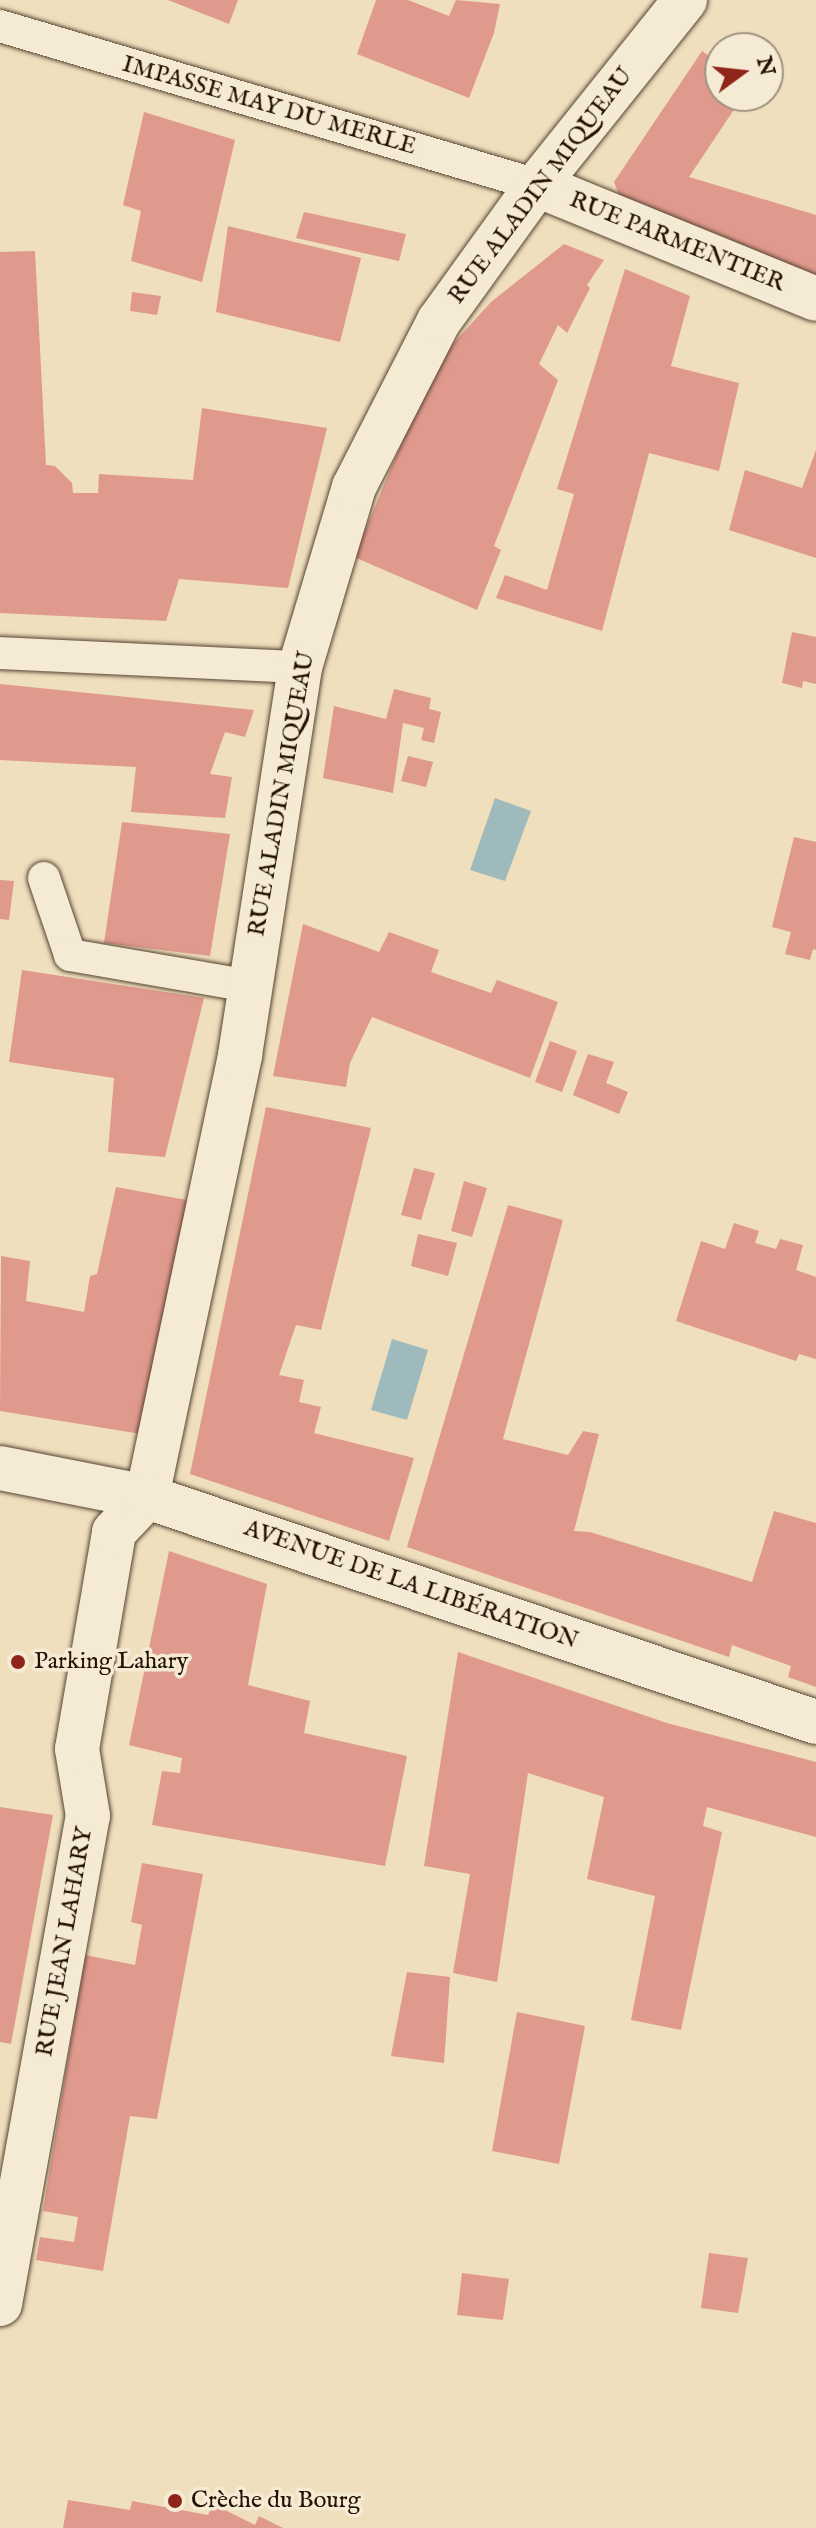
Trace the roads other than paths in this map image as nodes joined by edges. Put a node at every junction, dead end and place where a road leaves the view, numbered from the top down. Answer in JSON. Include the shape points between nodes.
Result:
{"nodes":[{"id":1,"x":685,"y":0,"type":"edge"},
{"id":2,"x":0,"y":26,"type":"edge"},
{"id":3,"x":537,"y":185,"type":"junction"},
{"id":4,"x":816,"y":299,"type":"edge"},
{"id":5,"x":0,"y":653,"type":"edge"},
{"id":6,"x":300,"y":667,"type":"junction"},
{"id":7,"x":44,"y":878,"type":"dead end"},
{"id":8,"x":250,"y":986,"type":"junction"},
{"id":9,"x":0,"y":1468,"type":"edge"},
{"id":10,"x":147,"y":1497,"type":"junction"},
{"id":11,"x":816,"y":1722,"type":"edge"},
{"id":12,"x":0,"y":2304,"type":"edge"}],
"edges":[{"from":1,"to":3,"type":"street","name":"RUE ALADIN MIQUEAU"},
{"from":2,"to":3,"type":"lane","name":"IMPASSE MAY DU MERLE"},
{"from":3,"to":4,"type":"street","name":"RUE PARMENTIER"},
{"from":3,"to":6,"type":"street","name":"RUE ALADIN MIQUEAU","via":[[439,321],[354,487]]},
{"from":5,"to":6,"type":"lane"},
{"from":6,"to":8,"type":"street","name":"RUE ALADIN MIQUEAU"},
{"from":7,"to":8,"type":"lane","via":[[70,955]]},
{"from":8,"to":10,"type":"street","name":"RUE ALADIN MIQUEAU"},
{"from":9,"to":10,"type":"street","name":"AVENUE DE LA LIBÉRATION"},
{"from":10,"to":11,"type":"street","name":"AVENUE DE LA LIBÉRATION"},
{"from":10,"to":12,"type":"street","name":"RUE JEAN LAHARY","via":[[114,1532],[77,1749],[88,1816]]}]}
